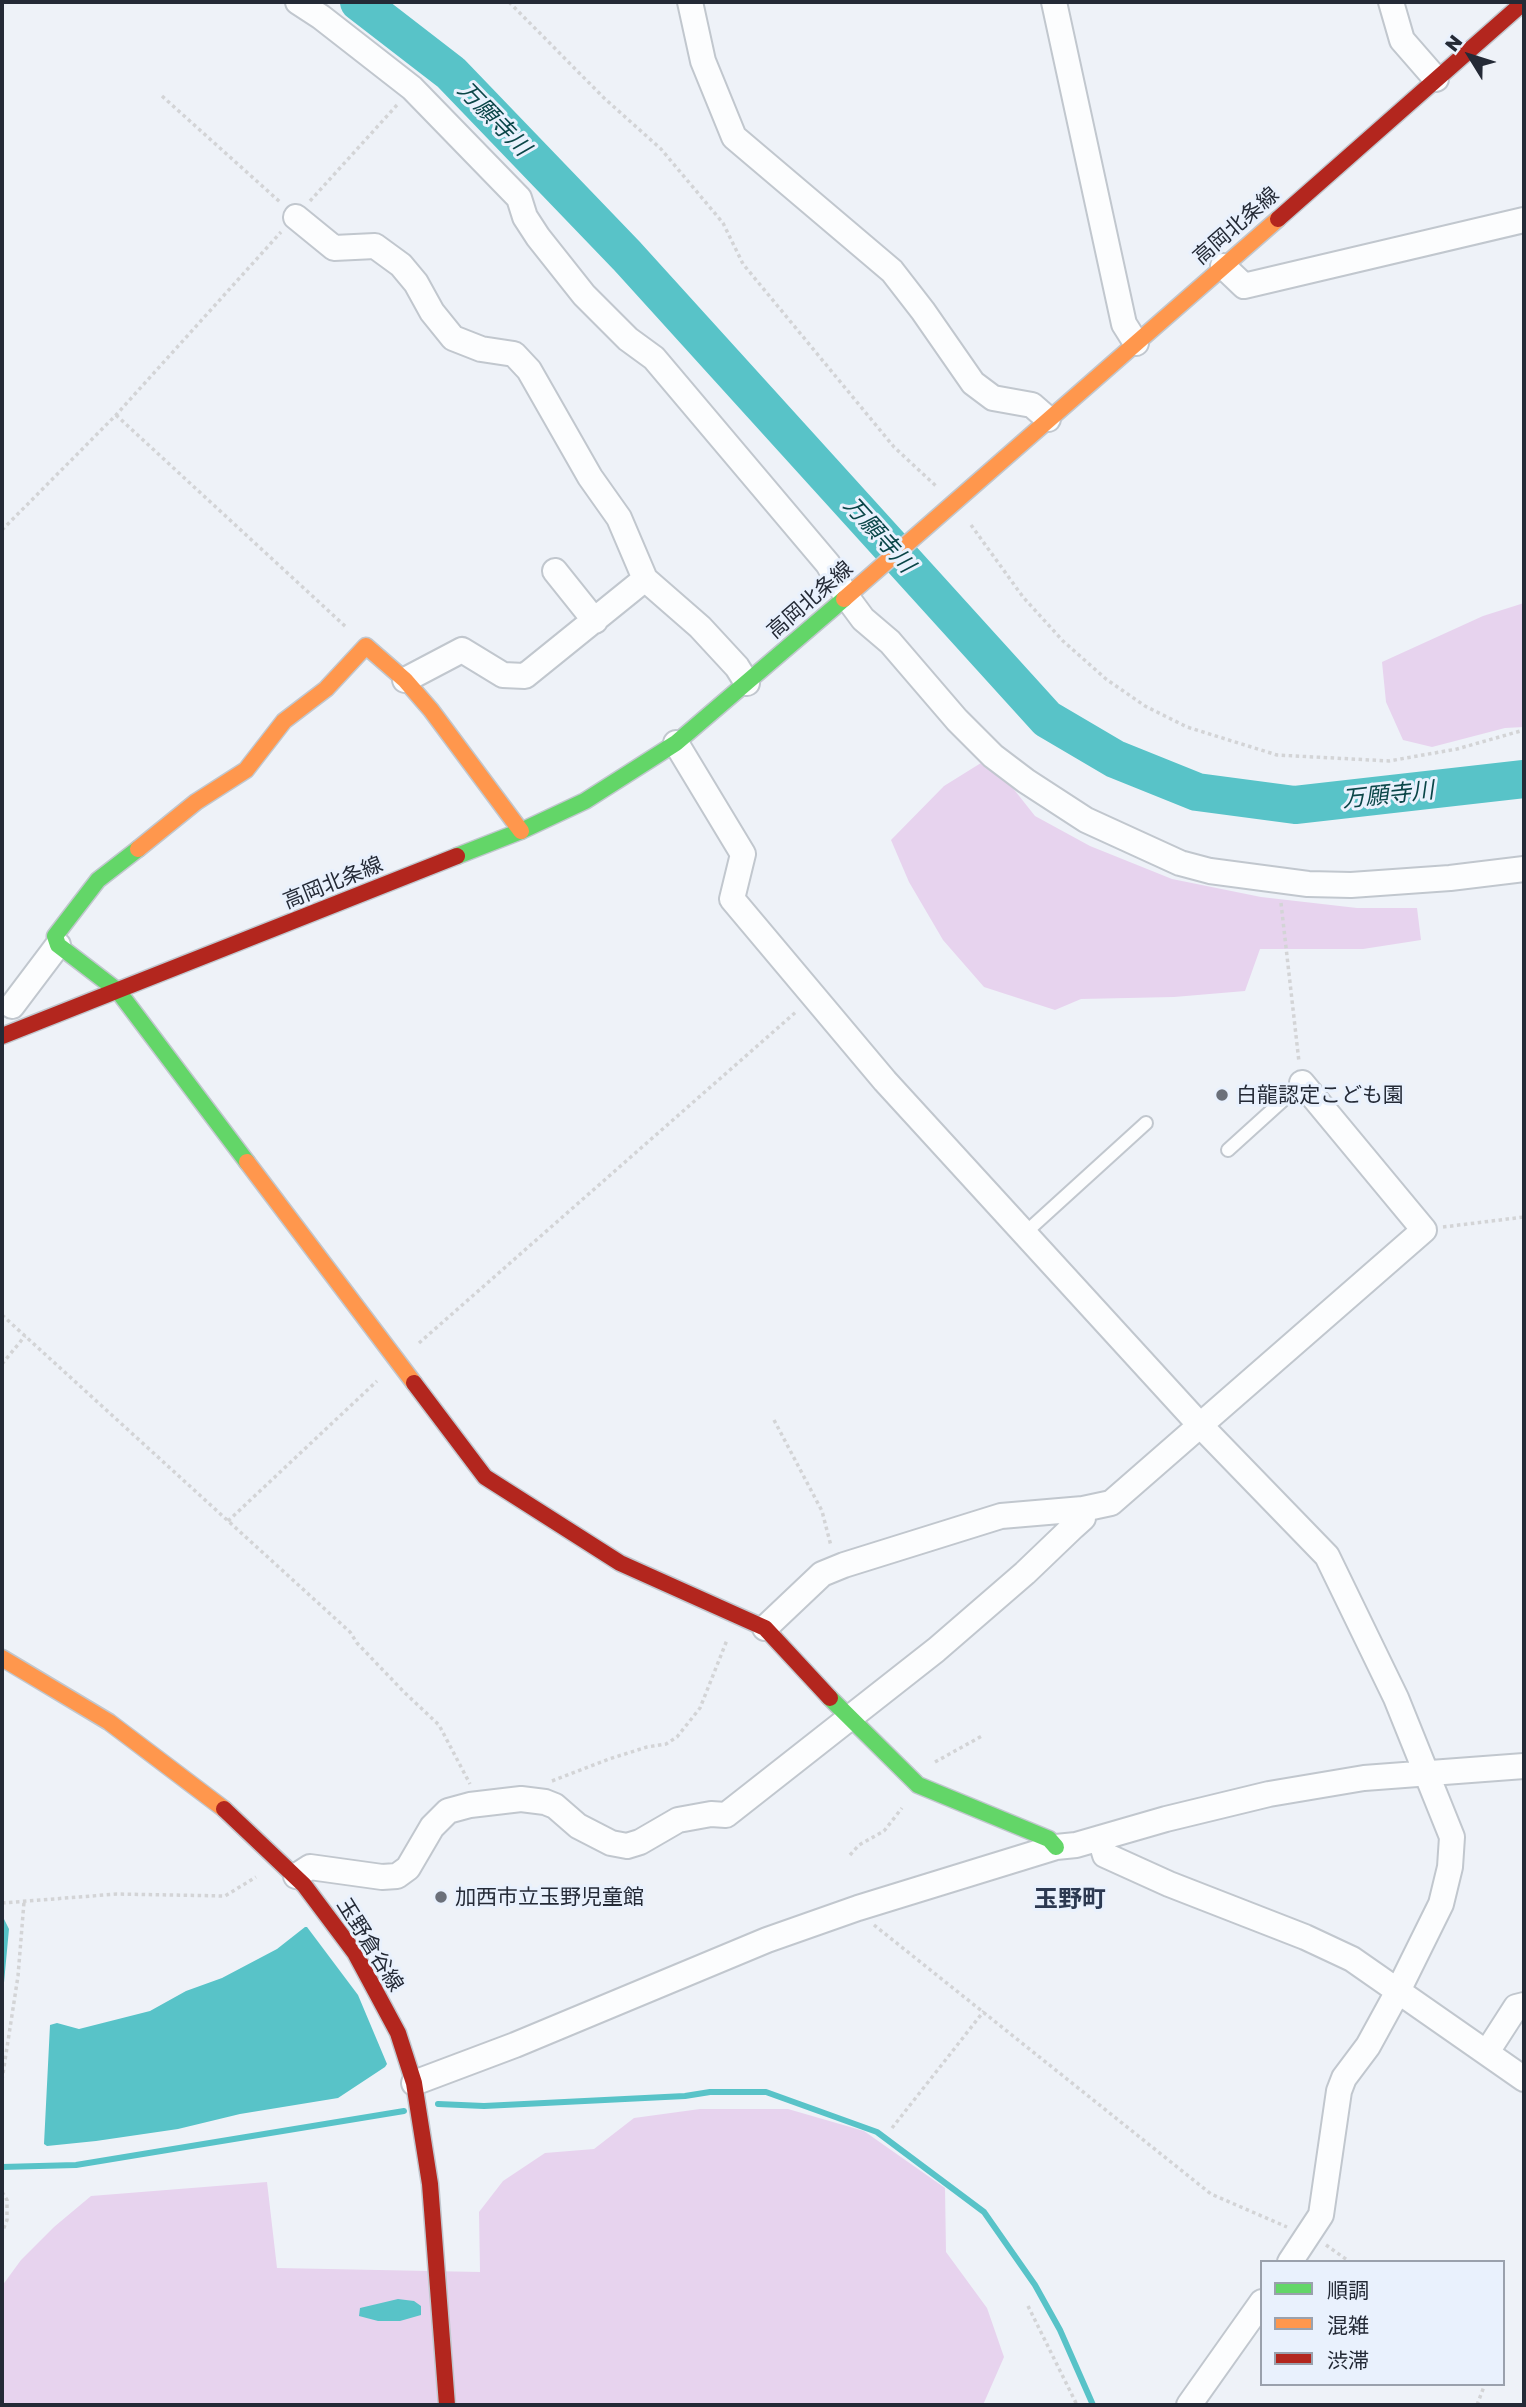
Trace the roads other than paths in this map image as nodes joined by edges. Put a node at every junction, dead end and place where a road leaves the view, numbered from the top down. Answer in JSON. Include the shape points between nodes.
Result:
{"nodes":[{"id":1,"x":298,"y":2,"type":"edge"},
{"id":2,"x":690,"y":2,"type":"edge"},
{"id":3,"x":1054,"y":2,"type":"edge"},
{"id":4,"x":1391,"y":2,"type":"edge"},
{"id":5,"x":1524,"y":2,"type":"edge"},
{"id":6,"x":1436,"y":79,"type":"junction"},
{"id":7,"x":296,"y":217,"type":"road end"},
{"id":8,"x":1524,"y":220,"type":"edge"},
{"id":9,"x":1223,"y":266,"type":"junction"},
{"id":10,"x":1136,"y":343,"type":"junction"},
{"id":11,"x":1048,"y":419,"type":"junction"},
{"id":12,"x":555,"y":570,"type":"dead end"},
{"id":13,"x":645,"y":579,"type":"junction"},
{"id":14,"x":851,"y":592,"type":"junction"},
{"id":15,"x":594,"y":621,"type":"junction"},
{"id":16,"x":405,"y":680,"type":"junction"},
{"id":17,"x":747,"y":683,"type":"junction"},
{"id":18,"x":676,"y":743,"type":"junction"},
{"id":19,"x":520,"y":831,"type":"junction"},
{"id":20,"x":1524,"y":869,"type":"edge"},
{"id":21,"x":58,"y":945,"type":"junction"},
{"id":22,"x":118,"y":991,"type":"junction"},
{"id":23,"x":9,"y":1017,"type":"edge"},
{"id":24,"x":1302,"y":1083,"type":"joint"},
{"id":25,"x":1146,"y":1123,"type":"dead end"},
{"id":26,"x":1228,"y":1150,"type":"dead end"},
{"id":27,"x":1025,"y":1233,"type":"junction"},
{"id":28,"x":1199,"y":1424,"type":"junction"},
{"id":29,"x":1083,"y":1509,"type":"junction"},
{"id":30,"x":765,"y":1628,"type":"junction"},
{"id":31,"x":2,"y":1658,"type":"edge"},
{"id":32,"x":850,"y":1718,"type":"junction"},
{"id":33,"x":1524,"y":1766,"type":"edge"},
{"id":34,"x":1424,"y":1772,"type":"junction"},
{"id":35,"x":1100,"y":1838,"type":"junction"},
{"id":36,"x":1056,"y":1847,"type":"junction"},
{"id":37,"x":289,"y":1868,"type":"junction"},
{"id":38,"x":1397,"y":1993,"type":"junction"},
{"id":39,"x":1524,"y":2006,"type":"edge"},
{"id":40,"x":1487,"y":2052,"type":"junction"},
{"id":41,"x":1524,"y":2079,"type":"edge"},
{"id":42,"x":414,"y":2083,"type":"junction"},
{"id":43,"x":1291,"y":2260,"type":"edge"},
{"id":44,"x":1260,"y":2305,"type":"edge"},
{"id":45,"x":447,"y":2405,"type":"edge"},
{"id":46,"x":1189,"y":2405,"type":"edge"}],
"edges":[{"from":1,"to":14,"type":"street","via":[[412,88],[519,198],[538,237],[584,295],[654,358]]},
{"from":2,"to":11,"type":"street","via":[[703,61],[734,137],[892,271],[973,383],[993,398],[1032,405]]},
{"from":3,"to":10,"type":"street","via":[[1124,324]]},
{"from":4,"to":6,"type":"street","via":[[1402,40]]},
{"from":5,"to":6,"type":"main road","name":"高岡北条線"},
{"from":6,"to":9,"type":"main road","name":"高岡北条線"},
{"from":7,"to":13,"type":"street","via":[[334,248],[375,246],[401,265],[453,338],[481,349],[514,354],[530,370],[590,477],[619,518]]},
{"from":8,"to":9,"type":"street","via":[[1244,286]]},
{"from":9,"to":10,"type":"main road","name":"高岡北条線"},
{"from":10,"to":11,"type":"main road","name":"高岡北条線"},
{"from":11,"to":14,"type":"main road","name":"高岡北条線"},
{"from":12,"to":15,"type":"street"},
{"from":13,"to":15,"type":"street"},
{"from":13,"to":17,"type":"street","via":[[700,627]]},
{"from":14,"to":17,"type":"main road","name":"高岡北条線"},
{"from":14,"to":20,"type":"street","via":[[863,619],[890,642],[993,756],[1086,820],[1180,863],[1308,884],[1351,885]]},
{"from":15,"to":16,"type":"street","via":[[525,676],[503,675],[463,650]]},
{"from":16,"to":19,"type":"main road"},
{"from":16,"to":21,"type":"main road","via":[[366,646],[326,689],[284,721],[246,770],[196,802],[98,880],[55,936]]},
{"from":17,"to":18,"type":"main road","name":"高岡北条線"},
{"from":18,"to":19,"type":"main road","name":"高岡北条線","via":[[585,802]]},
{"from":18,"to":27,"type":"street","via":[[743,855],[732,899],[885,1080]]},
{"from":19,"to":22,"type":"main road","name":"高岡北条線"},
{"from":21,"to":22,"type":"main road"},
{"from":21,"to":23,"type":"street"},
{"from":22,"to":23,"type":"main road","name":"高岡北条線"},
{"from":22,"to":30,"type":"main road","via":[[485,1477],[620,1563]]},
{"from":24,"to":26,"type":"lane"},
{"from":24,"to":28,"type":"street","via":[[1424,1230]]},
{"from":25,"to":27,"type":"lane"},
{"from":27,"to":28,"type":"street"},
{"from":28,"to":29,"type":"street","via":[[1111,1503]]},
{"from":28,"to":34,"type":"street","via":[[1327,1556],[1396,1698]]},
{"from":29,"to":30,"type":"street","via":[[1001,1516],[836,1568],[822,1574]]},
{"from":29,"to":32,"type":"street","via":[[1083,1518],[1025,1573]]},
{"from":30,"to":32,"type":"main road"},
{"from":31,"to":37,"type":"main road","name":"玉野倉谷線","via":[[109,1723],[221,1806]]},
{"from":32,"to":36,"type":"main road","via":[[918,1785],[1049,1839]]},
{"from":32,"to":37,"type":"street","via":[[726,1815],[678,1820],[627,1846],[578,1826],[555,1805],[517,1800],[448,1811],[432,1826],[408,1868],[397,1876]]},
{"from":33,"to":34,"type":"street"},
{"from":34,"to":35,"type":"street","via":[[1269,1794]]},
{"from":34,"to":38,"type":"street","via":[[1452,1837],[1450,1867],[1441,1905]]},
{"from":35,"to":36,"type":"street"},
{"from":35,"to":38,"type":"street","via":[[1105,1855],[1336,1951]]},
{"from":36,"to":42,"type":"street","via":[[767,1940]]},
{"from":37,"to":42,"type":"main road","name":"玉野倉谷線","via":[[355,1953],[398,2034]]},
{"from":38,"to":40,"type":"street"},
{"from":38,"to":43,"type":"street","via":[[1344,2078],[1321,2215]]},
{"from":39,"to":40,"type":"street","via":[[1516,2007]]},
{"from":40,"to":41,"type":"street"},
{"from":42,"to":45,"type":"main road","name":"玉野倉谷線","via":[[430,2184]]},
{"from":44,"to":46,"type":"street"}]}
